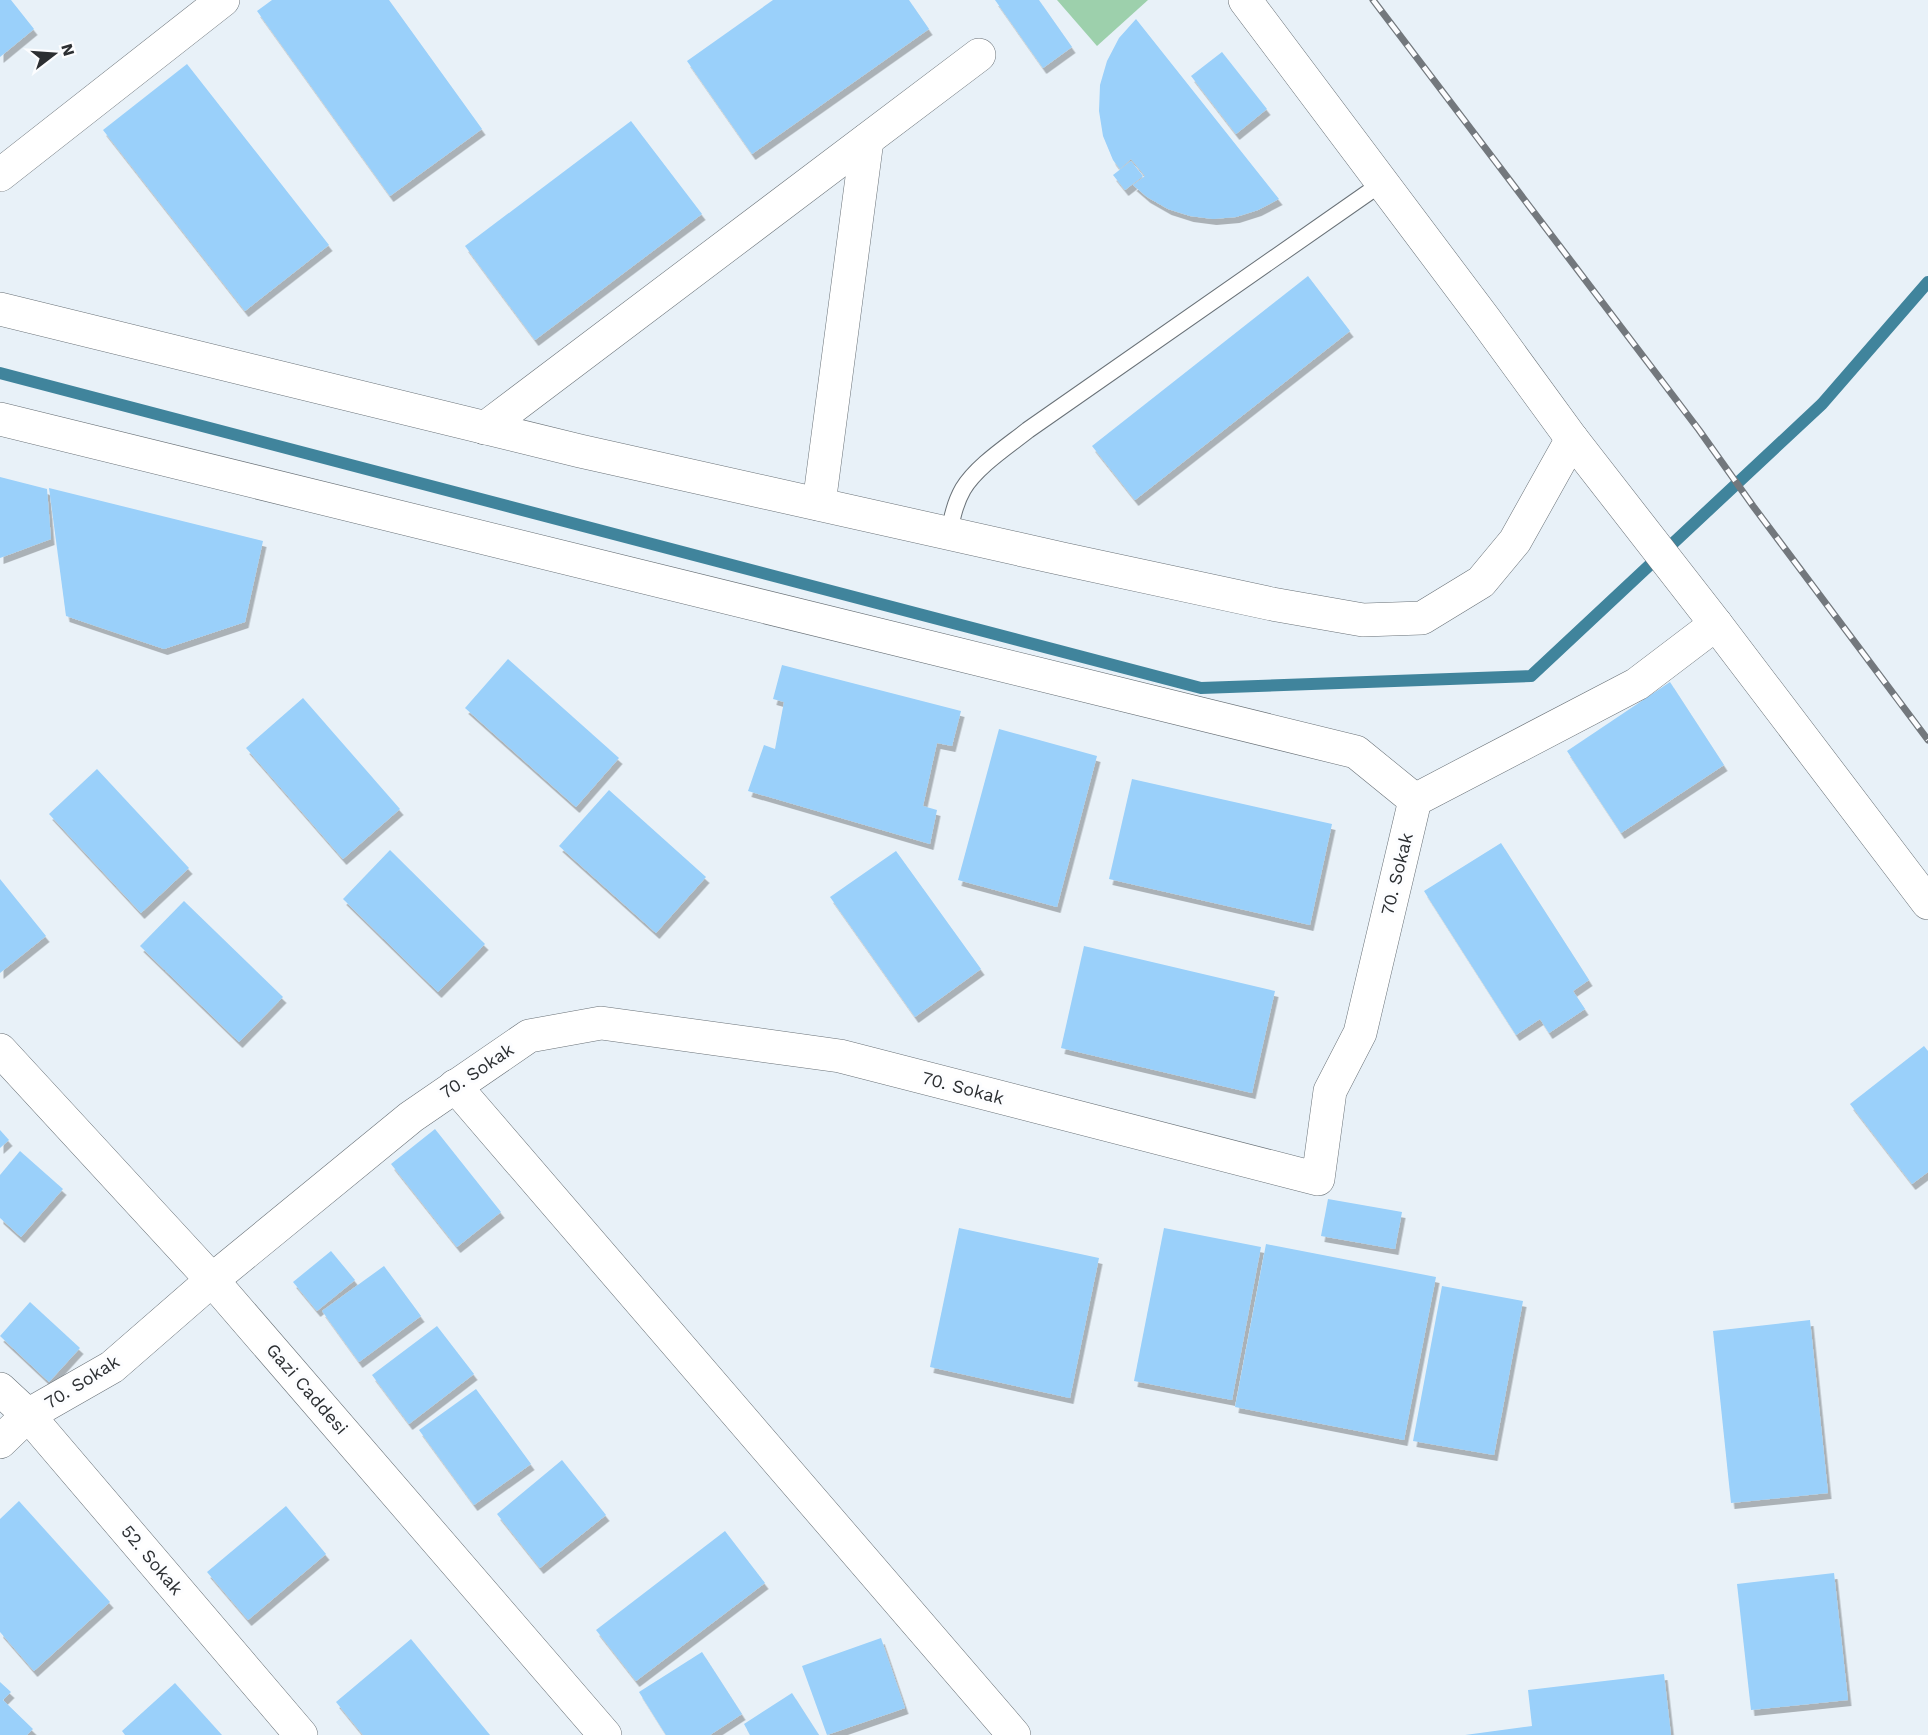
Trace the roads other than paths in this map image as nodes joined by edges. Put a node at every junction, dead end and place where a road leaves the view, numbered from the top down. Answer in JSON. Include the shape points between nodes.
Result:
{"nodes":[{"id":1,"x":223,"y":0,"type":"edge"},
{"id":2,"x":1245,"y":0,"type":"edge"},
{"id":3,"x":979,"y":55,"type":"dead end"},
{"id":4,"x":867,"y":140,"type":"junction"},
{"id":5,"x":0,"y":175,"type":"edge"},
{"id":6,"x":1382,"y":183,"type":"junction"},
{"id":7,"x":0,"y":309,"type":"edge"},
{"id":8,"x":0,"y":419,"type":"edge"},
{"id":9,"x":485,"y":428,"type":"junction"},
{"id":10,"x":1572,"y":439,"type":"junction"},
{"id":11,"x":819,"y":504,"type":"junction"},
{"id":12,"x":949,"y":533,"type":"junction"},
{"id":13,"x":1716,"y":624,"type":"junction"},
{"id":14,"x":1415,"y":800,"type":"junction"},
{"id":15,"x":1928,"y":903,"type":"edge"},
{"id":16,"x":0,"y":1050,"type":"edge"},
{"id":17,"x":455,"y":1086,"type":"junction"},
{"id":18,"x":212,"y":1280,"type":"junction"},
{"id":19,"x":0,"y":1389,"type":"edge"},
{"id":20,"x":28,"y":1415,"type":"junction"},
{"id":21,"x":0,"y":1442,"type":"edge"},
{"id":22,"x":301,"y":1735,"type":"edge"},
{"id":23,"x":605,"y":1735,"type":"edge"},
{"id":24,"x":1014,"y":1735,"type":"edge"}],
"edges":[{"from":1,"to":5,"type":"street"},
{"from":2,"to":6,"type":"street"},
{"from":3,"to":4,"type":"street"},
{"from":4,"to":9,"type":"street"},
{"from":4,"to":11,"type":"street"},
{"from":6,"to":10,"type":"street"},
{"from":6,"to":12,"type":"lane","via":[[991,459],[964,488],[954,508]]},
{"from":7,"to":9,"type":"street"},
{"from":8,"to":14,"type":"street","via":[[1356,752]]},
{"from":9,"to":11,"type":"street"},
{"from":10,"to":12,"type":"street","via":[[1515,541],[1481,582],[1422,618],[1363,620],[1272,604]]},
{"from":10,"to":13,"type":"street"},
{"from":11,"to":12,"type":"street"},
{"from":13,"to":14,"type":"street","via":[[1637,684]]},
{"from":13,"to":15,"type":"street"},
{"from":14,"to":17,"type":"street","name":"70. Sokak","via":[[1360,1033],[1330,1091],[1318,1179],[840,1056],[601,1023],[529,1036]]},
{"from":16,"to":18,"type":"street","name":"Gazi Caddesi"},
{"from":17,"to":18,"type":"street","name":"70. Sokak","via":[[411,1116]]},
{"from":17,"to":24,"type":"street"},
{"from":18,"to":20,"type":"street","name":"70. Sokak","via":[[112,1367]]},
{"from":18,"to":23,"type":"street","name":"Gazi Caddesi"},
{"from":19,"to":20,"type":"street","name":"52. Sokak"},
{"from":20,"to":21,"type":"street","name":"70. Sokak"},
{"from":20,"to":22,"type":"street","name":"52. Sokak"}]}
